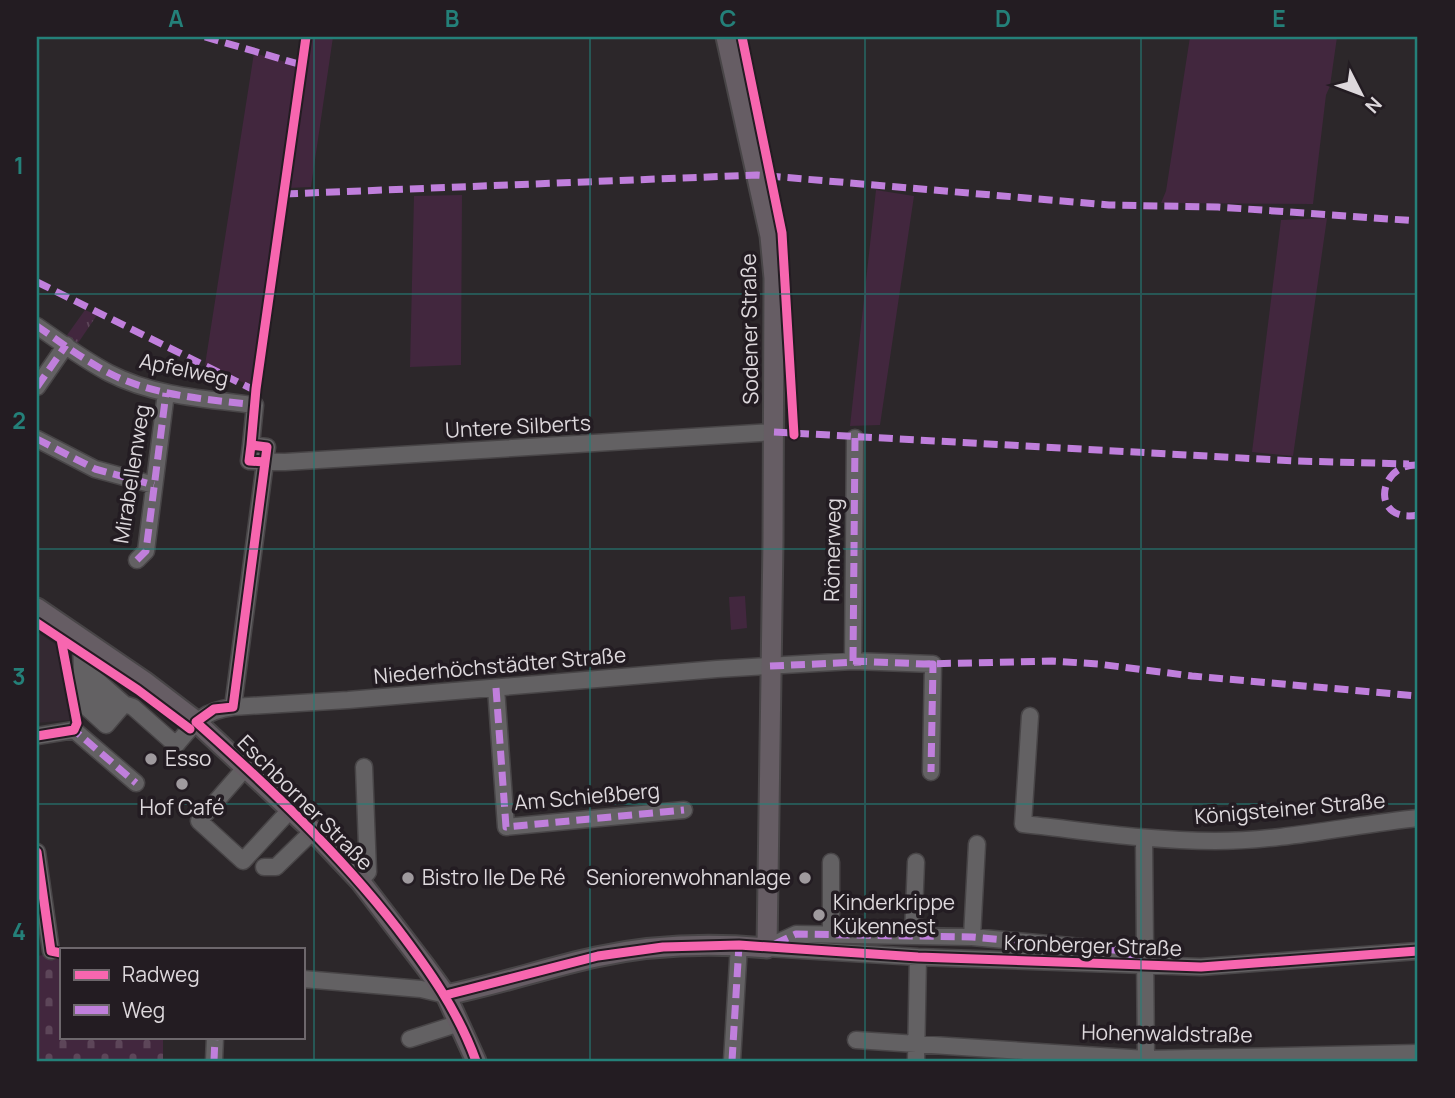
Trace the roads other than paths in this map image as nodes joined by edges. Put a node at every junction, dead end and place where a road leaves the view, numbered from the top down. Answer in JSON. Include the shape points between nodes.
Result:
{"nodes":[{"id":1,"x":726,"y":37,"type":"edge"},
{"id":2,"x":37,"y":326,"type":"edge"},
{"id":3,"x":66,"y":345,"type":"junction"},
{"id":4,"x":37,"y":387,"type":"edge"},
{"id":5,"x":166,"y":393,"type":"junction"},
{"id":6,"x":774,"y":432,"type":"junction"},
{"id":7,"x":855,"y":438,"type":"dead end"},
{"id":8,"x":37,"y":439,"type":"edge"},
{"id":9,"x":265,"y":463,"type":"junction"},
{"id":10,"x":154,"y":485,"type":"junction"},
{"id":11,"x":137,"y":560,"type":"dead end"},
{"id":12,"x":37,"y":608,"type":"edge"},
{"id":13,"x":81,"y":638,"type":"junction"},
{"id":14,"x":771,"y":658,"type":"junction"},
{"id":15,"x":853,"y":662,"type":"junction"},
{"id":16,"x":82,"y":667,"type":"junction"},
{"id":17,"x":496,"y":688,"type":"junction"},
{"id":18,"x":233,"y":707,"type":"junction"},
{"id":19,"x":119,"y":710,"type":"junction"},
{"id":20,"x":1030,"y":716,"type":"dead end"},
{"id":21,"x":196,"y":722,"type":"junction"},
{"id":22,"x":37,"y":736,"type":"edge"},
{"id":23,"x":246,"y":767,"type":"junction"},
{"id":24,"x":364,"y":767,"type":"dead end"},
{"id":25,"x":931,"y":772,"type":"dead end"},
{"id":26,"x":136,"y":783,"type":"dead end"},
{"id":27,"x":291,"y":809,"type":"junction"},
{"id":28,"x":684,"y":810,"type":"dead end"},
{"id":29,"x":1418,"y":818,"type":"edge"},
{"id":30,"x":313,"y":831,"type":"junction"},
{"id":31,"x":1144,"y":840,"type":"junction"},
{"id":32,"x":977,"y":844,"type":"dead end"},
{"id":33,"x":37,"y":852,"type":"edge"},
{"id":34,"x":831,"y":862,"type":"dead end"},
{"id":35,"x":916,"y":862,"type":"dead end"},
{"id":36,"x":264,"y":867,"type":"dead end"},
{"id":37,"x":360,"y":881,"type":"junction"},
{"id":38,"x":904,"y":882,"type":"dead end"},
{"id":39,"x":831,"y":934,"type":"junction"},
{"id":40,"x":908,"y":936,"type":"junction"},
{"id":41,"x":972,"y":937,"type":"junction"},
{"id":42,"x":739,"y":945,"type":"junction"},
{"id":43,"x":767,"y":947,"type":"junction"},
{"id":44,"x":1418,"y":951,"type":"edge"},
{"id":45,"x":50,"y":952,"type":"edge"},
{"id":46,"x":918,"y":957,"type":"junction"},
{"id":47,"x":1146,"y":965,"type":"junction"},
{"id":48,"x":304,"y":979,"type":"edge"},
{"id":49,"x":446,"y":995,"type":"junction"},
{"id":50,"x":460,"y":1023,"type":"junction"},
{"id":51,"x":215,"y":1038,"type":"edge"},
{"id":52,"x":410,"y":1039,"type":"dead end"},
{"id":53,"x":856,"y":1040,"type":"dead end"},
{"id":54,"x":916,"y":1053,"type":"edge"},
{"id":55,"x":1418,"y":1053,"type":"edge"},
{"id":56,"x":1146,"y":1060,"type":"edge"},
{"id":57,"x":214,"y":1061,"type":"edge"},
{"id":58,"x":476,"y":1061,"type":"edge"},
{"id":59,"x":732,"y":1061,"type":"edge"}],
"edges":[{"from":1,"to":6,"type":"main road","name":"Sodener Straße","via":[[770,236]]},
{"from":2,"to":3,"type":"street","name":"Apfelweg"},
{"from":3,"to":4,"type":"street"},
{"from":3,"to":5,"type":"street","name":"Apfelweg","via":[[109,373]]},
{"from":5,"to":9,"type":"street","name":"Apfelweg","via":[[255,405],[251,445],[267,447]]},
{"from":5,"to":10,"type":"street","name":"Mirabellenweg"},
{"from":6,"to":9,"type":"street","name":"Untere Silberts"},
{"from":6,"to":14,"type":"main road","name":"Sodener Straße"},
{"from":7,"to":15,"type":"street","name":"Römerweg"},
{"from":8,"to":10,"type":"street","via":[[95,469]]},
{"from":9,"to":18,"type":"street"},
{"from":10,"to":11,"type":"street","name":"Mirabellenweg","via":[[146,551]]},
{"from":12,"to":13,"type":"main road","name":"Eschborner Straße"},
{"from":13,"to":16,"type":"street"},
{"from":13,"to":21,"type":"main road","name":"Eschborner Straße"},
{"from":14,"to":15,"type":"street","name":"Niederhöchstädter Straße"},
{"from":14,"to":17,"type":"street","name":"Niederhöchstädter Straße"},
{"from":14,"to":43,"type":"main road","name":"Sodener Straße"},
{"from":15,"to":25,"type":"street","name":"Niederhöchstädter Straße","via":[[933,664]]},
{"from":16,"to":19,"type":"street"},
{"from":16,"to":19,"type":"street","via":[[82,686]]},
{"from":17,"to":18,"type":"street","name":"Niederhöchstädter Straße"},
{"from":17,"to":28,"type":"street","name":"Am Schießberg","via":[[506,827]]},
{"from":18,"to":21,"type":"street","name":"Niederhöchstädter Straße","via":[[214,709]]},
{"from":19,"to":21,"type":"street","name":"Niederhöchstädter Straße","via":[[133,707],[176,745]]},
{"from":20,"to":31,"type":"street","name":"Königsteiner Straße","via":[[1023,824]]},
{"from":21,"to":23,"type":"main road","name":"Eschborner Straße"},
{"from":22,"to":26,"type":"street","via":[[74,730]]},
{"from":23,"to":27,"type":"main road","name":"Eschborner Straße"},
{"from":23,"to":27,"type":"street","via":[[199,821],[243,861]]},
{"from":24,"to":37,"type":"street","name":"Eschborner Straße","via":[[368,872]]},
{"from":27,"to":30,"type":"main road","name":"Eschborner Straße"},
{"from":29,"to":31,"type":"street","name":"Königsteiner Straße","via":[[1227,841]]},
{"from":30,"to":36,"type":"street","via":[[276,867]]},
{"from":30,"to":37,"type":"main road","name":"Eschborner Straße"},
{"from":31,"to":47,"type":"street","name":"Kronberger Straße"},
{"from":32,"to":41,"type":"street"},
{"from":33,"to":45,"type":"street"},
{"from":34,"to":39,"type":"street"},
{"from":35,"to":40,"type":"street"},
{"from":37,"to":49,"type":"main road","name":"Eschborner Straße"},
{"from":38,"to":40,"type":"street"},
{"from":39,"to":40,"type":"street","name":"Kronberger Straße"},
{"from":39,"to":43,"type":"street","name":"Kronberger Straße","via":[[796,934]]},
{"from":40,"to":41,"type":"street","name":"Kronberger Straße"},
{"from":41,"to":47,"type":"street","name":"Kronberger Straße","via":[[1125,951]]},
{"from":42,"to":43,"type":"main road"},
{"from":42,"to":49,"type":"main road","via":[[663,947],[598,956]]},
{"from":42,"to":59,"type":"street"},
{"from":43,"to":46,"type":"street","name":"Kronberger Straße"},
{"from":44,"to":47,"type":"street","name":"Kronberger Straße","via":[[1201,967]]},
{"from":46,"to":47,"type":"street","name":"Kronberger Straße"},
{"from":46,"to":54,"type":"street"},
{"from":47,"to":56,"type":"street"},
{"from":48,"to":49,"type":"street"},
{"from":49,"to":50,"type":"main road","name":"Eschborner Straße"},
{"from":50,"to":52,"type":"street"},
{"from":50,"to":58,"type":"main road","name":"Eschborner Straße"},
{"from":51,"to":57,"type":"street"},
{"from":53,"to":54,"type":"street","name":"Hohenwaldstraße"},
{"from":54,"to":56,"type":"street","name":"Hohenwaldstraße"},
{"from":55,"to":56,"type":"street","name":"Hohenwaldstraße"}]}
